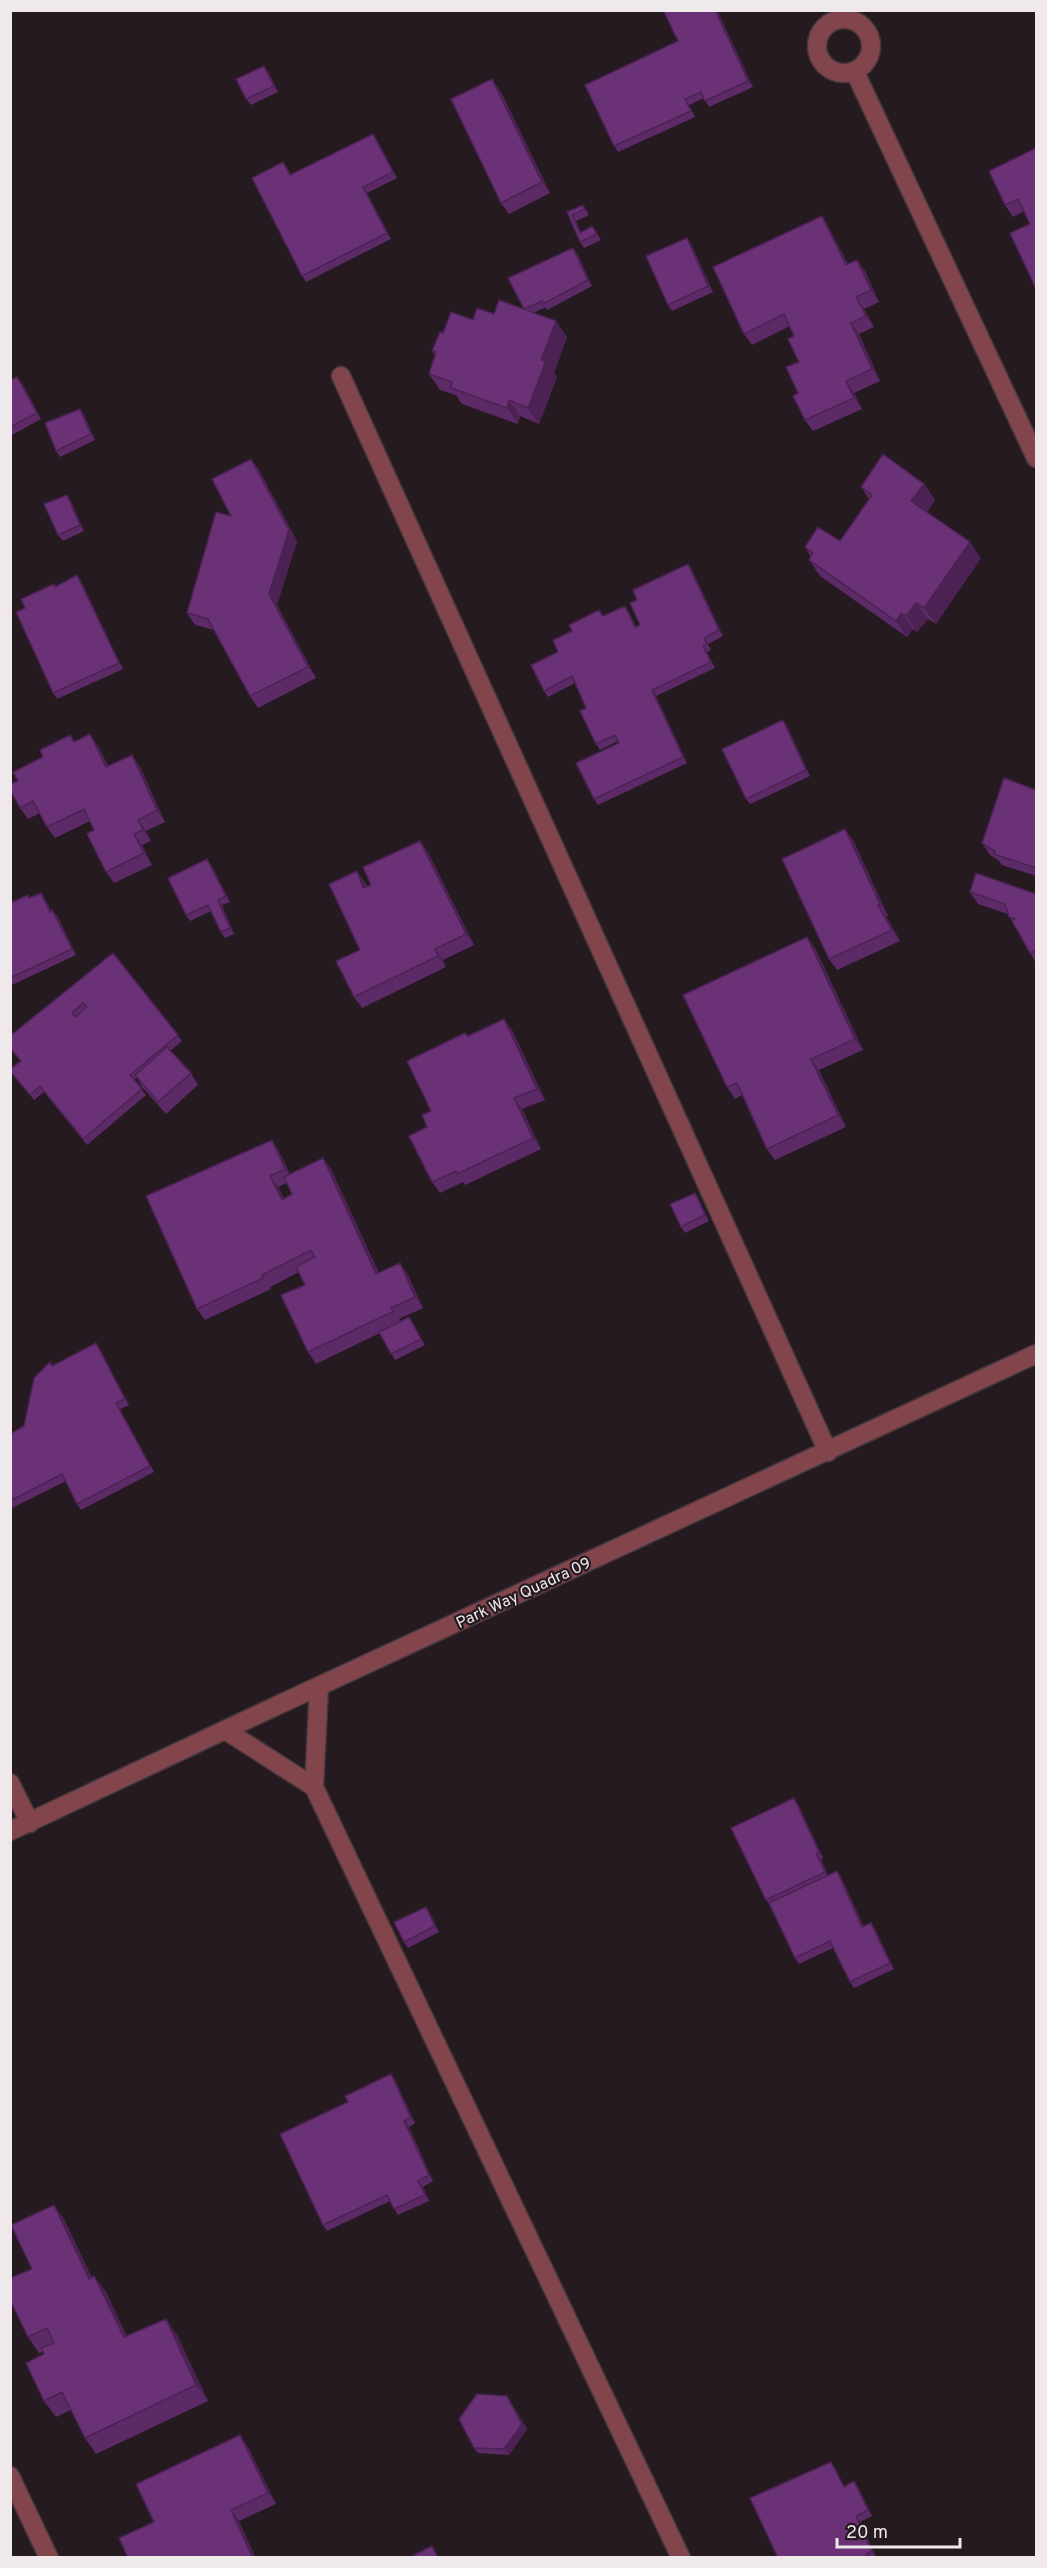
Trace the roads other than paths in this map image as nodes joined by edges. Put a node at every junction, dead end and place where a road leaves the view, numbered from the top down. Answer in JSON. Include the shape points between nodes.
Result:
{"nodes":[{"id":1,"x":855,"y":72,"type":"dead end"},
{"id":2,"x":342,"y":376,"type":"dead end"},
{"id":3,"x":1036,"y":458,"type":"edge"},
{"id":4,"x":1036,"y":1354,"type":"edge"},
{"id":5,"x":828,"y":1452,"type":"junction"},
{"id":6,"x":319,"y":1686,"type":"junction"},
{"id":7,"x":225,"y":1730,"type":"junction"},
{"id":8,"x":10,"y":1783,"type":"edge"},
{"id":9,"x":314,"y":1787,"type":"junction"},
{"id":10,"x":30,"y":1822,"type":"junction"},
{"id":11,"x":10,"y":1832,"type":"edge"},
{"id":12,"x":10,"y":2476,"type":"edge"},
{"id":13,"x":49,"y":2558,"type":"edge"},
{"id":14,"x":681,"y":2558,"type":"edge"}],
"edges":[{"from":1,"to":3,"type":"street"},
{"from":2,"to":5,"type":"street"},
{"from":4,"to":5,"type":"street","name":"Park Way Quadra 09"},
{"from":5,"to":6,"type":"street","name":"Park Way Quadra 09"},
{"from":6,"to":7,"type":"street","name":"Park Way Quadra 09"},
{"from":6,"to":9,"type":"street"},
{"from":7,"to":9,"type":"street"},
{"from":7,"to":10,"type":"street","name":"Park Way Quadra 09"},
{"from":8,"to":10,"type":"street"},
{"from":9,"to":14,"type":"street"},
{"from":10,"to":11,"type":"street","name":"Park Way Quadra 09"},
{"from":12,"to":13,"type":"street"}]}
